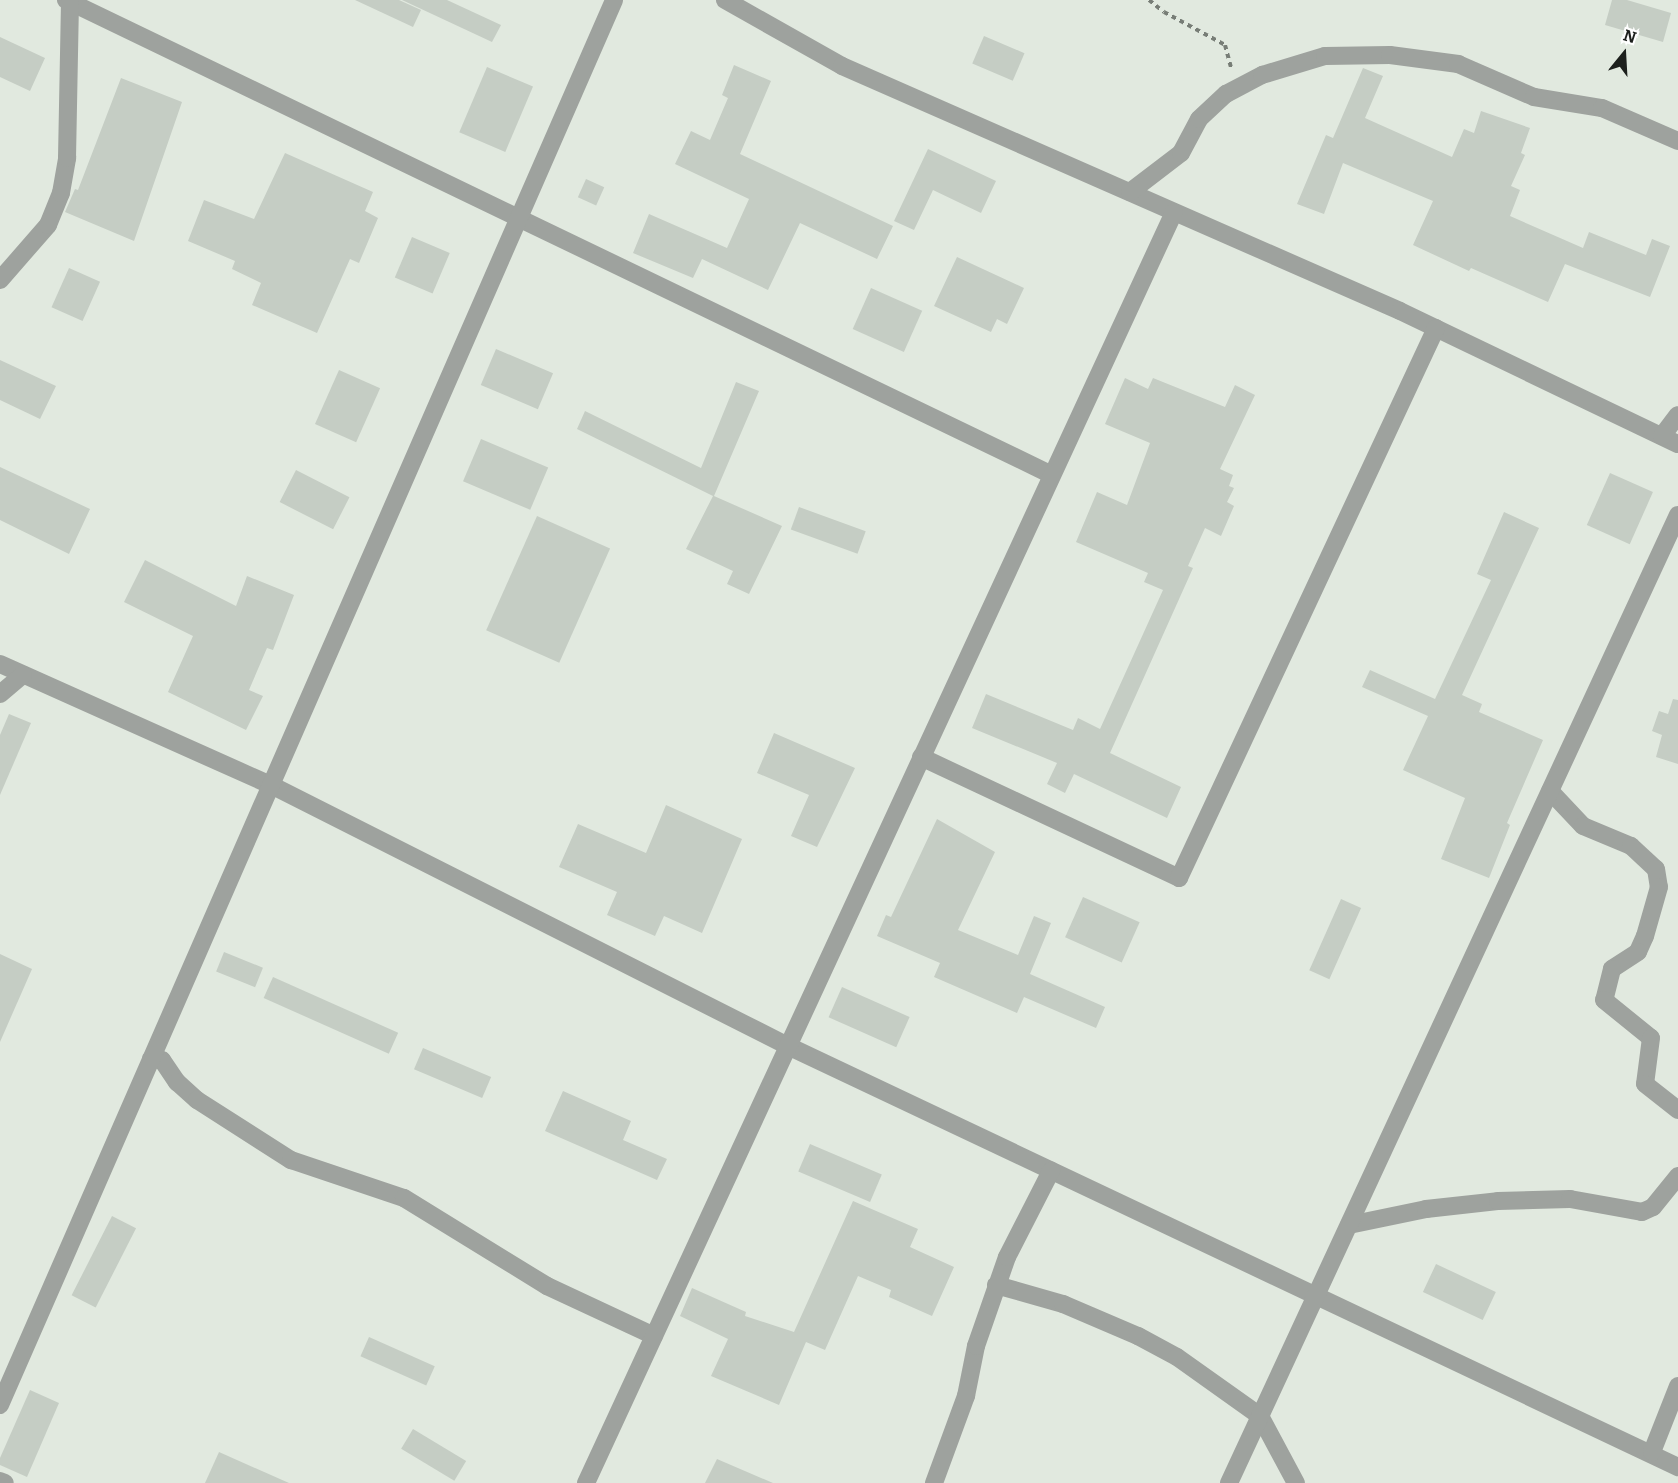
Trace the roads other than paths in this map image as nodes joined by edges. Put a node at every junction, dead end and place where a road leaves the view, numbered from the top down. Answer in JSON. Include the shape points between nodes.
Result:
{"nodes":[{"id":1,"x":614,"y":0,"type":"edge"},
{"id":2,"x":725,"y":0,"type":"edge"},
{"id":3,"x":68,"y":1,"type":"edge"},
{"id":4,"x":1678,"y":141,"type":"edge"},
{"id":5,"x":1130,"y":192,"type":"junction"},
{"id":6,"x":1174,"y":212,"type":"junction"},
{"id":7,"x":520,"y":217,"type":"junction"},
{"id":8,"x":0,"y":280,"type":"edge"},
{"id":9,"x":1436,"y":328,"type":"junction"},
{"id":10,"x":1678,"y":415,"type":"edge"},
{"id":11,"x":1670,"y":440,"type":"edge"},
{"id":12,"x":1052,"y":475,"type":"junction"},
{"id":13,"x":1678,"y":515,"type":"edge"},
{"id":14,"x":0,"y":664,"type":"edge"},
{"id":15,"x":23,"y":675,"type":"junction"},
{"id":16,"x":0,"y":694,"type":"edge"},
{"id":17,"x":921,"y":757,"type":"junction"},
{"id":18,"x":271,"y":785,"type":"junction"},
{"id":19,"x":1550,"y":791,"type":"junction"},
{"id":20,"x":788,"y":1046,"type":"junction"},
{"id":21,"x":151,"y":1059,"type":"junction"},
{"id":22,"x":1678,"y":1110,"type":"edge"},
{"id":23,"x":1050,"y":1172,"type":"junction"},
{"id":24,"x":1678,"y":1176,"type":"edge"},
{"id":25,"x":1348,"y":1225,"type":"junction"},
{"id":26,"x":996,"y":1285,"type":"junction"},
{"id":27,"x":1315,"y":1298,"type":"junction"},
{"id":28,"x":654,"y":1336,"type":"junction"},
{"id":29,"x":1678,"y":1386,"type":"edge"},
{"id":30,"x":0,"y":1405,"type":"edge"},
{"id":31,"x":1260,"y":1416,"type":"junction"},
{"id":32,"x":1652,"y":1452,"type":"junction"},
{"id":33,"x":1678,"y":1467,"type":"edge"},
{"id":34,"x":0,"y":1481,"type":"edge"},
{"id":35,"x":4,"y":1483,"type":"edge"},
{"id":36,"x":586,"y":1483,"type":"edge"},
{"id":37,"x":934,"y":1483,"type":"edge"},
{"id":38,"x":1229,"y":1483,"type":"edge"},
{"id":39,"x":1296,"y":1483,"type":"edge"}],
"edges":[{"from":1,"to":7,"type":"street"},
{"from":2,"to":5,"type":"street","via":[[842,66]]},
{"from":3,"to":7,"type":"street"},
{"from":3,"to":8,"type":"street","via":[[67,158],[61,192],[48,225]]},
{"from":4,"to":5,"type":"street","via":[[1602,108],[1534,97],[1458,64],[1362,54],[1325,56],[1262,75],[1236,89],[1199,118],[1181,153]]},
{"from":5,"to":6,"type":"street"},
{"from":6,"to":9,"type":"street"},
{"from":6,"to":12,"type":"street"},
{"from":7,"to":12,"type":"street"},
{"from":7,"to":18,"type":"street"},
{"from":9,"to":11,"type":"street"},
{"from":9,"to":17,"type":"street","via":[[1179,878]]},
{"from":10,"to":11,"type":"street"},
{"from":12,"to":17,"type":"street"},
{"from":13,"to":19,"type":"street"},
{"from":14,"to":15,"type":"street"},
{"from":15,"to":16,"type":"street"},
{"from":15,"to":18,"type":"street"},
{"from":17,"to":20,"type":"street"},
{"from":18,"to":20,"type":"street"},
{"from":18,"to":21,"type":"street"},
{"from":19,"to":22,"type":"street","via":[[1583,826],[1631,846],[1656,869],[1659,887],[1646,936],[1638,952],[1612,969],[1604,1000],[1651,1038],[1645,1084]]},
{"from":19,"to":25,"type":"street"},
{"from":20,"to":23,"type":"street"},
{"from":20,"to":28,"type":"street"},
{"from":21,"to":28,"type":"street","via":[[162,1060],[177,1082],[197,1100],[291,1160],[404,1198],[547,1286]]},
{"from":21,"to":30,"type":"street"},
{"from":23,"to":26,"type":"street"},
{"from":23,"to":27,"type":"street"},
{"from":24,"to":25,"type":"street","via":[[1653,1207],[1642,1212],[1570,1199],[1508,1200],[1426,1209]]},
{"from":25,"to":27,"type":"street"},
{"from":26,"to":31,"type":"street","via":[[1063,1304],[1138,1336],[1177,1357]]},
{"from":26,"to":37,"type":"street","via":[[976,1346],[966,1396]]},
{"from":27,"to":31,"type":"street"},
{"from":27,"to":32,"type":"street"},
{"from":28,"to":36,"type":"street"},
{"from":29,"to":32,"type":"street"},
{"from":31,"to":38,"type":"street"},
{"from":31,"to":39,"type":"street"},
{"from":32,"to":33,"type":"street"},
{"from":34,"to":35,"type":"street"}]}
